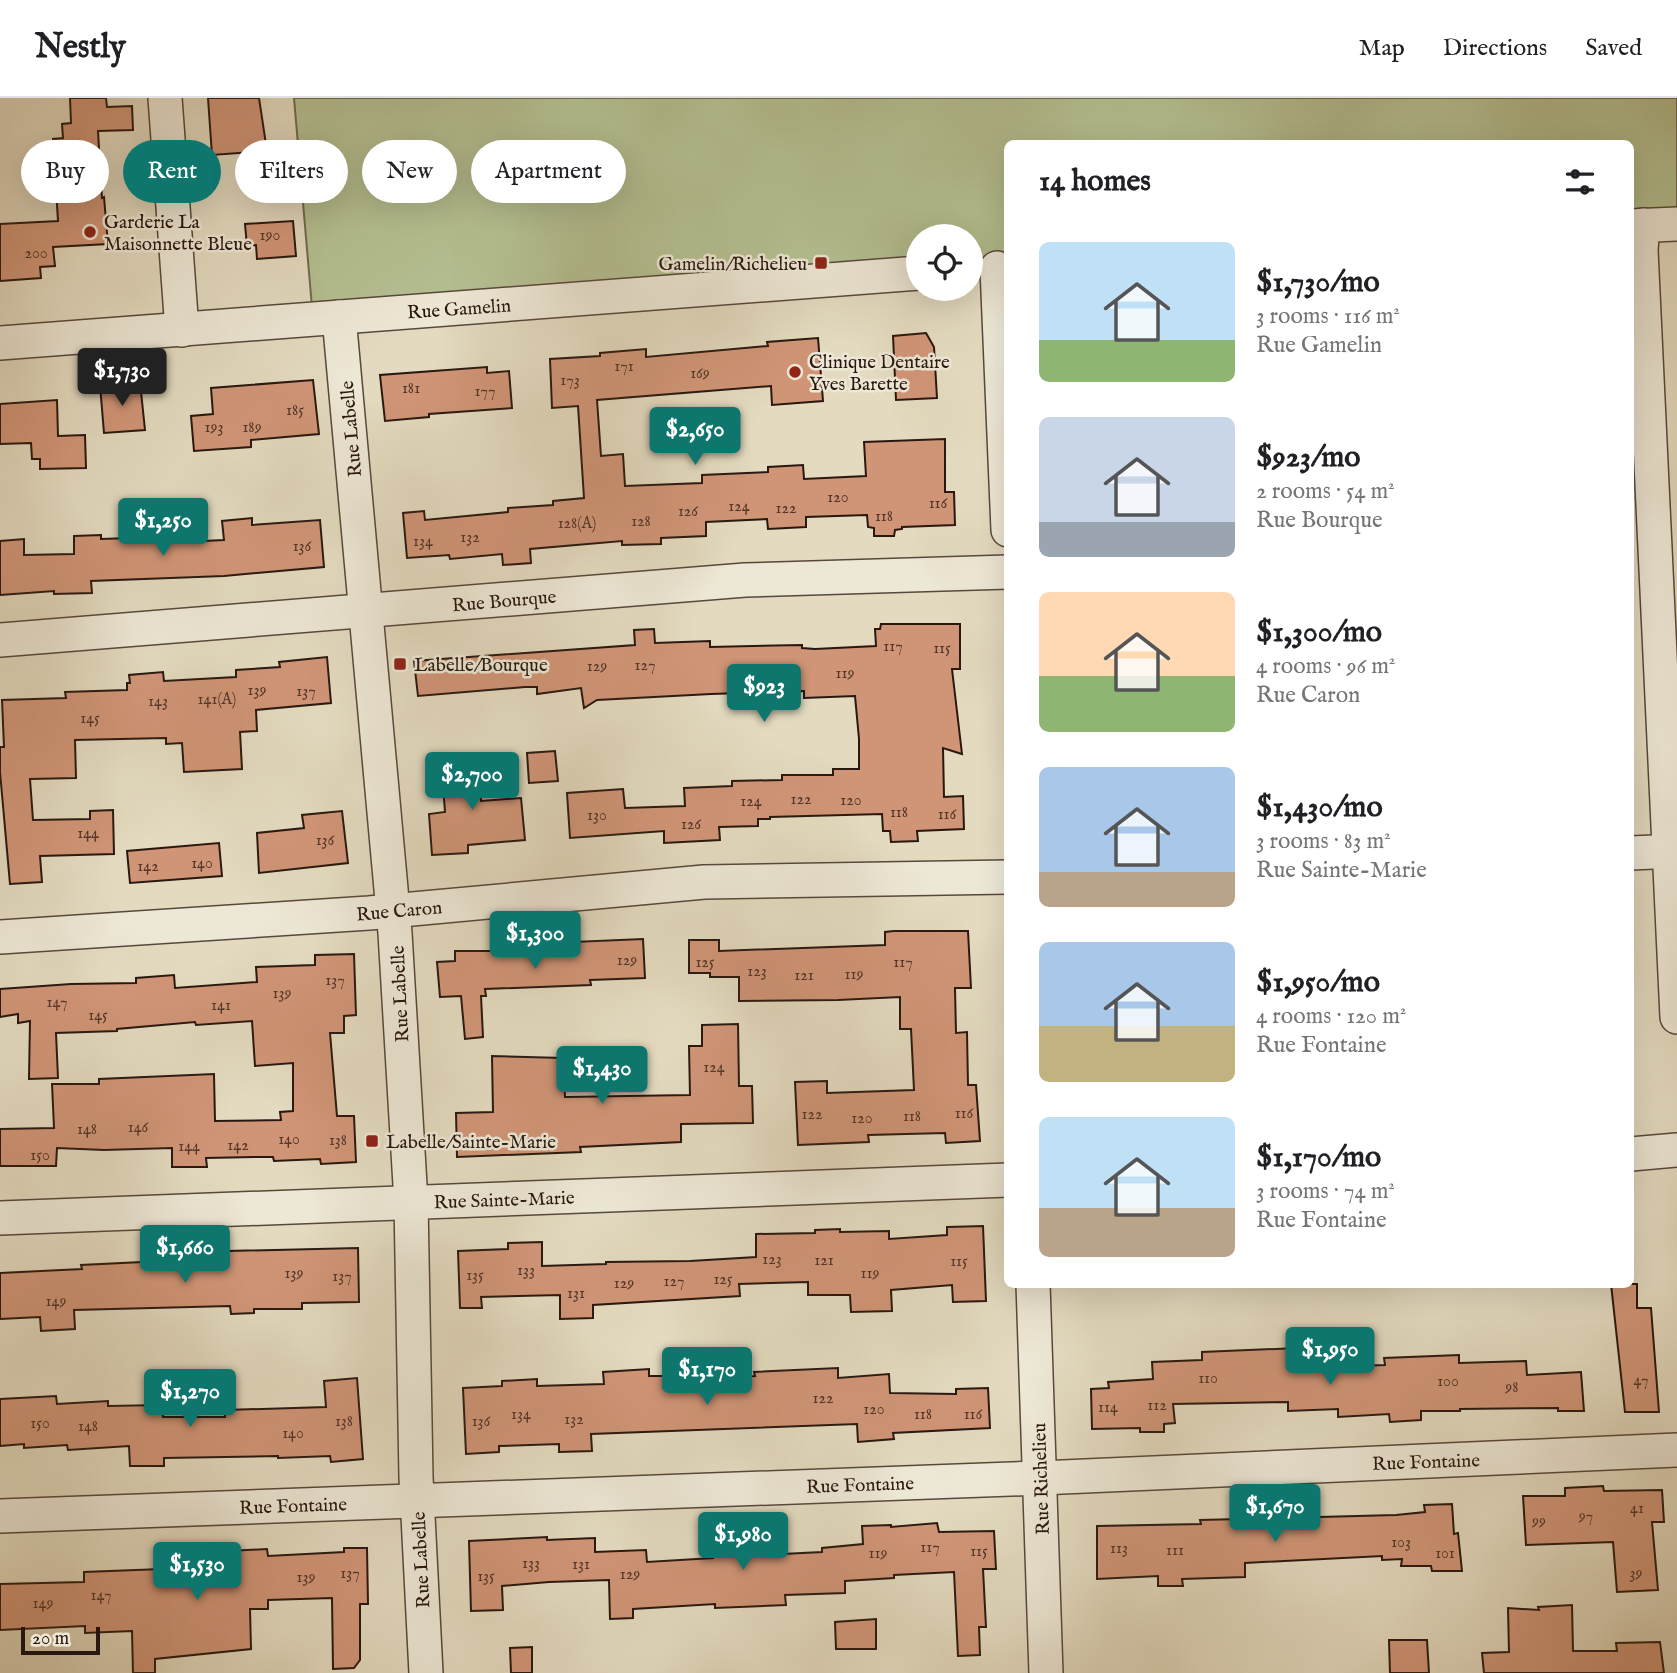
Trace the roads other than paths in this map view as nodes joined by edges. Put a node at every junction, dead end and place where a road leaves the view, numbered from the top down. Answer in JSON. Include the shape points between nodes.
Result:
{"nodes":[{"id":1,"x":165,"y":98,"type":"edge"},
{"id":2,"x":1677,"y":224,"type":"edge"},
{"id":3,"x":1637,"y":226,"type":"edge"},
{"id":4,"x":992,"y":269,"type":"edge"},
{"id":5,"x":906,"y":275,"type":"edge"},
{"id":6,"x":339,"y":317,"type":"junction"},
{"id":7,"x":182,"y":330,"type":"junction"},
{"id":8,"x":0,"y":343,"type":"edge"},
{"id":9,"x":1004,"y":465,"type":"edge"},
{"id":10,"x":1654,"y":532,"type":"edge"},
{"id":11,"x":1004,"y":572,"type":"edge"},
{"id":12,"x":366,"y":610,"type":"junction"},
{"id":13,"x":0,"y":639,"type":"edge"},
{"id":14,"x":1673,"y":851,"type":"edge"},
{"id":15,"x":1634,"y":853,"type":"edge"},
{"id":16,"x":1004,"y":877,"type":"edge"},
{"id":17,"x":393,"y":910,"type":"junction"},
{"id":18,"x":0,"y":937,"type":"edge"},
{"id":19,"x":1677,"y":1017,"type":"edge"},
{"id":20,"x":1677,"y":1150,"type":"edge"},
{"id":21,"x":1634,"y":1154,"type":"edge"},
{"id":22,"x":1004,"y":1180,"type":"edge"},
{"id":23,"x":411,"y":1202,"type":"junction"},
{"id":24,"x":0,"y":1218,"type":"edge"},
{"id":25,"x":1033,"y":1288,"type":"edge"},
{"id":26,"x":1677,"y":1450,"type":"edge"},
{"id":27,"x":1040,"y":1478,"type":"junction"},
{"id":28,"x":417,"y":1502,"type":"junction"},
{"id":29,"x":0,"y":1516,"type":"edge"},
{"id":30,"x":426,"y":1673,"type":"edge"},
{"id":31,"x":1046,"y":1673,"type":"edge"}],
"edges":[{"from":1,"to":7,"type":"street"},
{"from":2,"to":3,"type":"street"},
{"from":3,"to":10,"type":"street"},
{"from":4,"to":9,"type":"street"},
{"from":5,"to":6,"type":"street","name":"Rue Gamelin"},
{"from":6,"to":7,"type":"street","name":"Rue Gamelin"},
{"from":6,"to":12,"type":"street","name":"Rue Labelle"},
{"from":7,"to":8,"type":"street","name":"Rue Gamelin"},
{"from":10,"to":14,"type":"street"},
{"from":11,"to":12,"type":"street","name":"Rue Bourque","via":[[745,580]]},
{"from":12,"to":13,"type":"street","name":"Rue Bourque"},
{"from":12,"to":17,"type":"street","name":"Rue Labelle"},
{"from":14,"to":15,"type":"street"},
{"from":14,"to":19,"type":"street"},
{"from":16,"to":17,"type":"street","name":"Rue Caron","via":[[704,882]]},
{"from":17,"to":18,"type":"street","name":"Rue Caron"},
{"from":17,"to":23,"type":"street","name":"Rue Labelle"},
{"from":20,"to":21,"type":"street"},
{"from":22,"to":23,"type":"street","name":"Rue Sainte-Marie"},
{"from":23,"to":24,"type":"street","name":"Rue Sainte-Marie"},
{"from":23,"to":28,"type":"street","name":"Rue Labelle"},
{"from":25,"to":27,"type":"street","name":"Rue Richelieu"},
{"from":26,"to":27,"type":"street","name":"Rue Fontaine"},
{"from":27,"to":28,"type":"street","name":"Rue Fontaine"},
{"from":27,"to":31,"type":"street","name":"Rue Richelieu"},
{"from":28,"to":29,"type":"street","name":"Rue Fontaine"},
{"from":28,"to":30,"type":"street","name":"Rue Labelle"}]}
